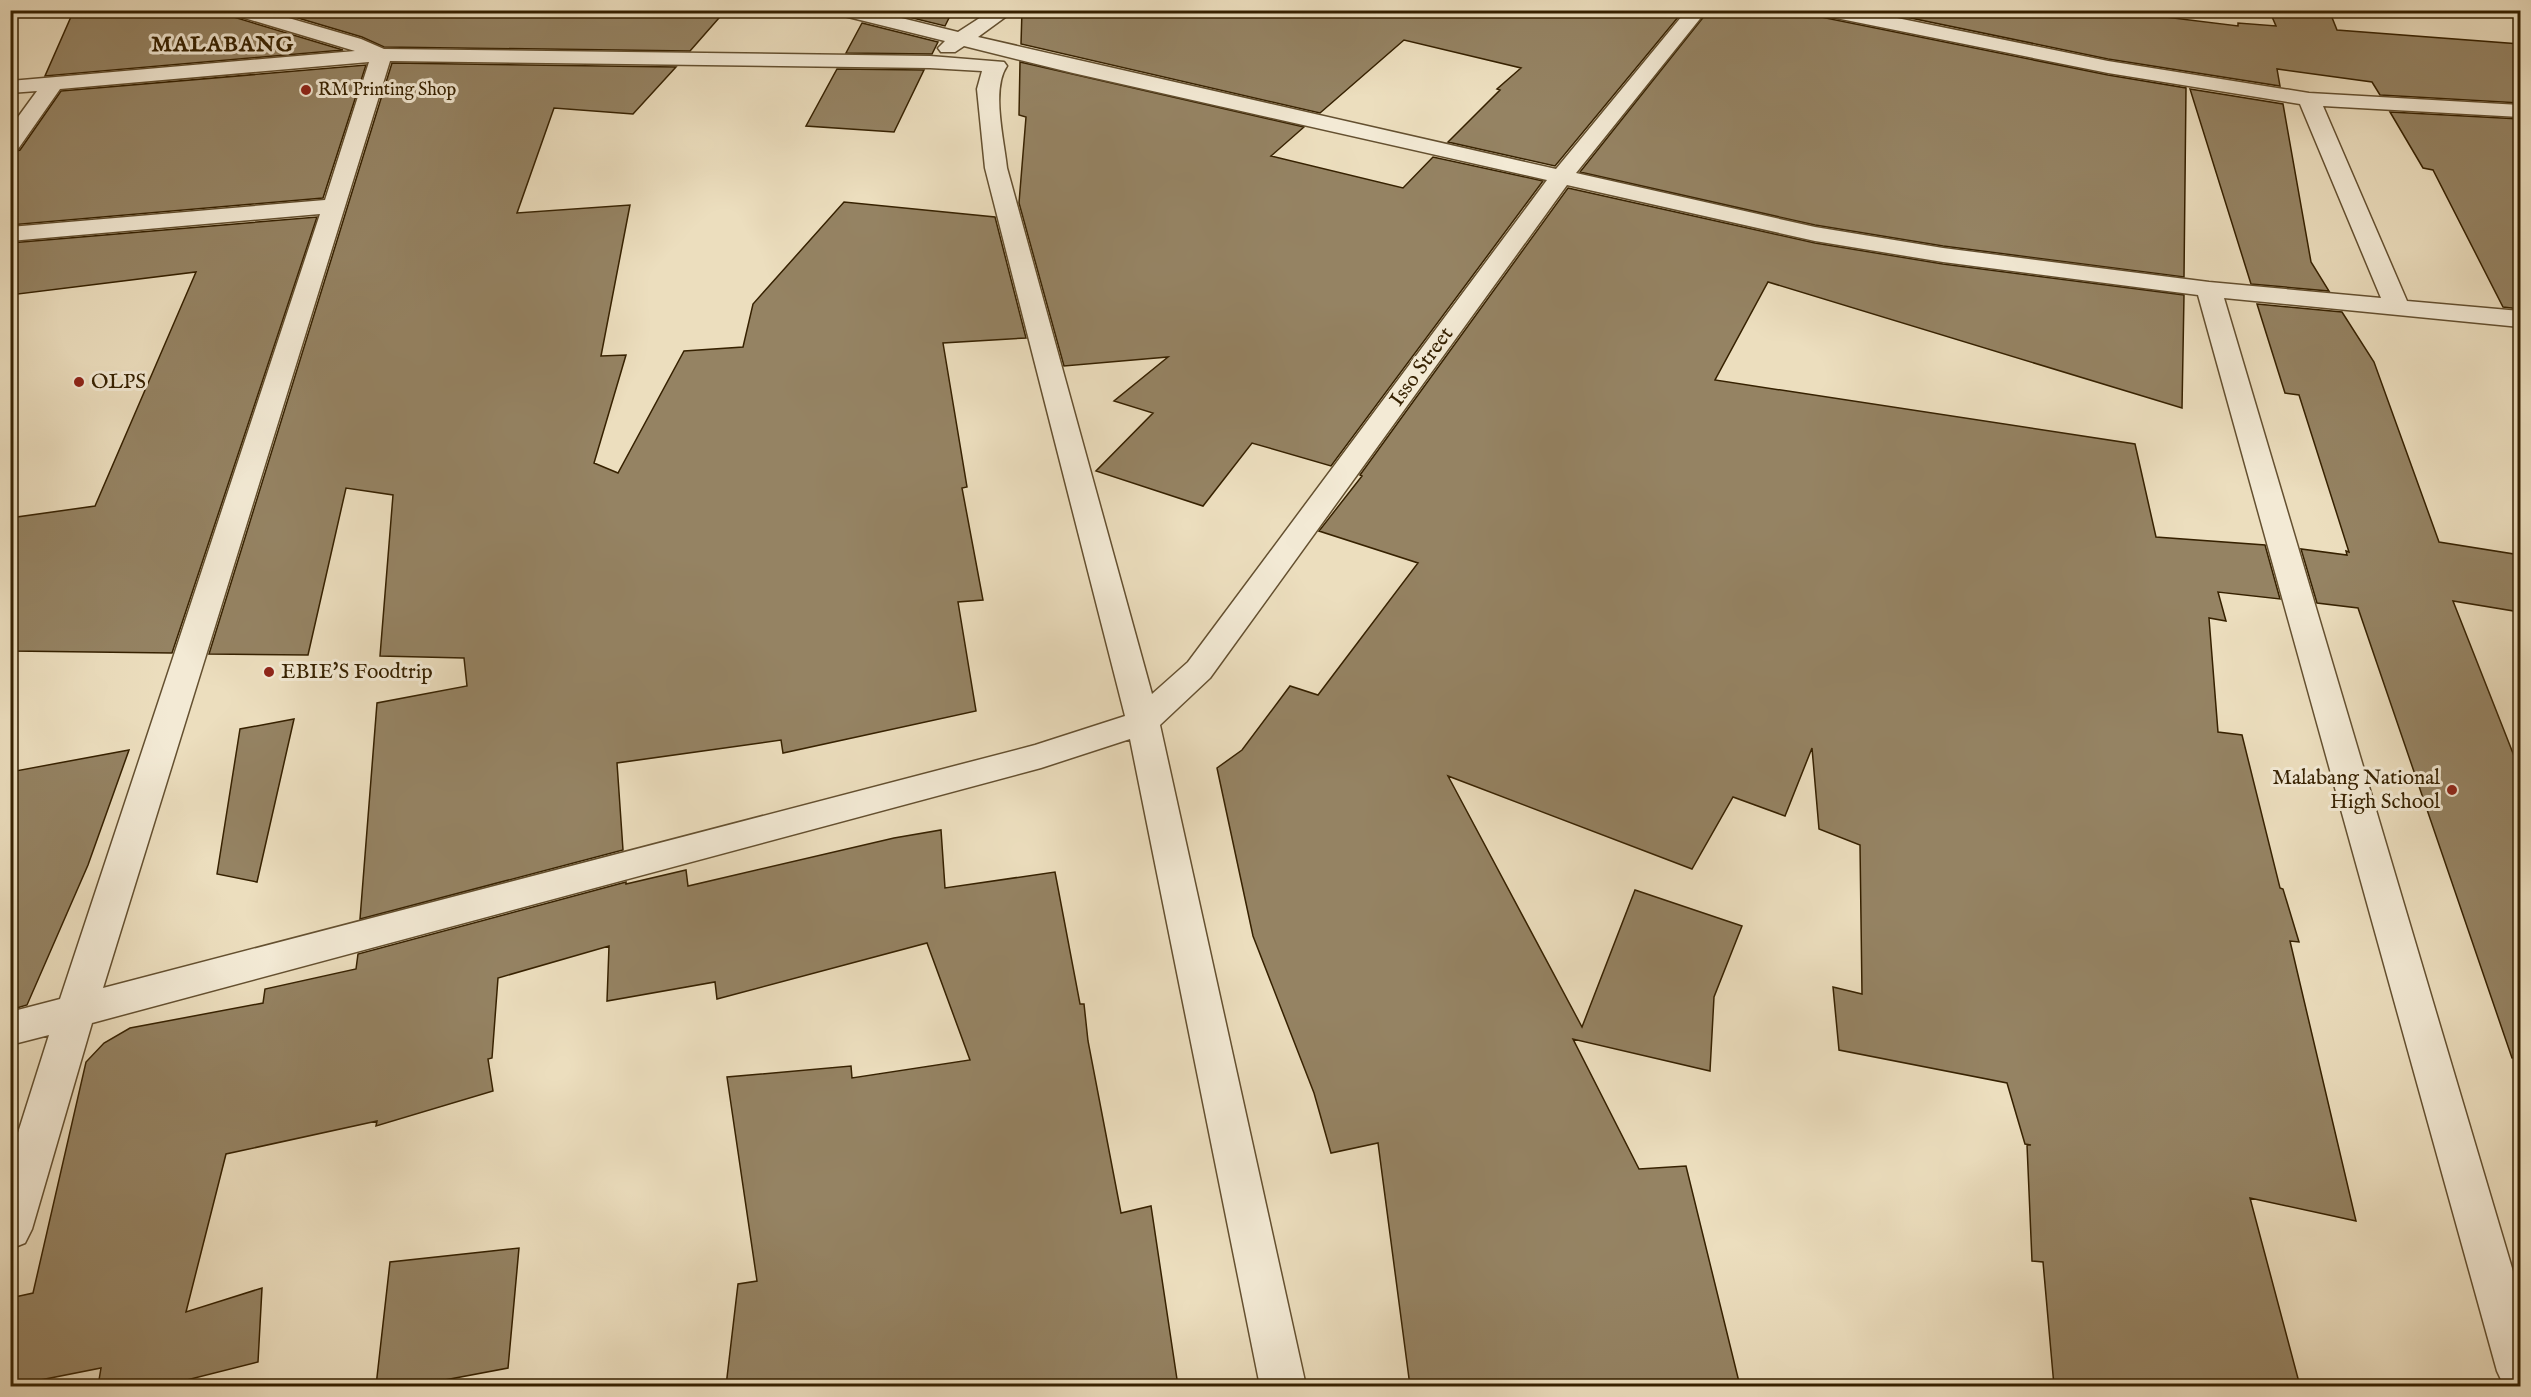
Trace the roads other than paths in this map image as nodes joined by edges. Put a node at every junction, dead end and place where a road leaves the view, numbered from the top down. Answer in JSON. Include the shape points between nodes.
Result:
{"nodes":[{"id":1,"x":238,"y":10,"type":"edge"},
{"id":2,"x":843,"y":10,"type":"edge"},
{"id":3,"x":1006,"y":10,"type":"edge"},
{"id":4,"x":1698,"y":10,"type":"edge"},
{"id":5,"x":1826,"y":10,"type":"edge"},
{"id":6,"x":958,"y":41,"type":"junction"},
{"id":7,"x":381,"y":55,"type":"junction"},
{"id":8,"x":930,"y":62,"type":"junction"},
{"id":9,"x":993,"y":66,"type":"junction"},
{"id":10,"x":1073,"y":67,"type":"junction"},
{"id":11,"x":53,"y":84,"type":"junction"},
{"id":12,"x":10,"y":87,"type":"edge"},
{"id":13,"x":2309,"y":99,"type":"junction"},
{"id":14,"x":2520,"y":111,"type":"edge"},
{"id":15,"x":10,"y":144,"type":"edge"},
{"id":16,"x":1560,"y":178,"type":"junction"},
{"id":17,"x":335,"y":206,"type":"junction"},
{"id":18,"x":10,"y":234,"type":"edge"},
{"id":19,"x":2209,"y":289,"type":"junction"},
{"id":20,"x":2398,"y":308,"type":"junction"},
{"id":21,"x":2520,"y":319,"type":"edge"},
{"id":22,"x":1143,"y":722,"type":"junction"},
{"id":23,"x":76,"y":1011,"type":"junction"},
{"id":24,"x":10,"y":1029,"type":"edge"},
{"id":25,"x":10,"y":1229,"type":"edge"},
{"id":26,"x":2520,"y":1371,"type":"edge"},
{"id":27,"x":1283,"y":1386,"type":"edge"}],
"edges":[{"from":1,"to":7,"type":"street","via":[[326,34]]},
{"from":2,"to":6,"type":"street"},
{"from":3,"to":6,"type":"street"},
{"from":4,"to":16,"type":"street","name":"Isso Street"},
{"from":5,"to":13,"type":"street","via":[[2108,67]]},
{"from":6,"to":8,"type":"street"},
{"from":6,"to":10,"type":"street"},
{"from":7,"to":8,"type":"street"},
{"from":7,"to":11,"type":"street"},
{"from":7,"to":17,"type":"street"},
{"from":8,"to":9,"type":"street"},
{"from":9,"to":10,"type":"street"},
{"from":9,"to":22,"type":"street","via":[[988,89],[996,168]]},
{"from":10,"to":16,"type":"street"},
{"from":11,"to":12,"type":"street"},
{"from":11,"to":15,"type":"street"},
{"from":13,"to":14,"type":"street"},
{"from":13,"to":20,"type":"street"},
{"from":16,"to":19,"type":"street","via":[[1815,234],[1943,255]]},
{"from":16,"to":22,"type":"street","name":"Isso Street","via":[[1199,670]]},
{"from":17,"to":18,"type":"street"},
{"from":17,"to":23,"type":"street"},
{"from":19,"to":20,"type":"street"},
{"from":19,"to":26,"type":"street"},
{"from":20,"to":21,"type":"street"},
{"from":22,"to":23,"type":"street","via":[[1041,756]]},
{"from":22,"to":27,"type":"street"},
{"from":23,"to":24,"type":"street"},
{"from":23,"to":25,"type":"street"}]}
